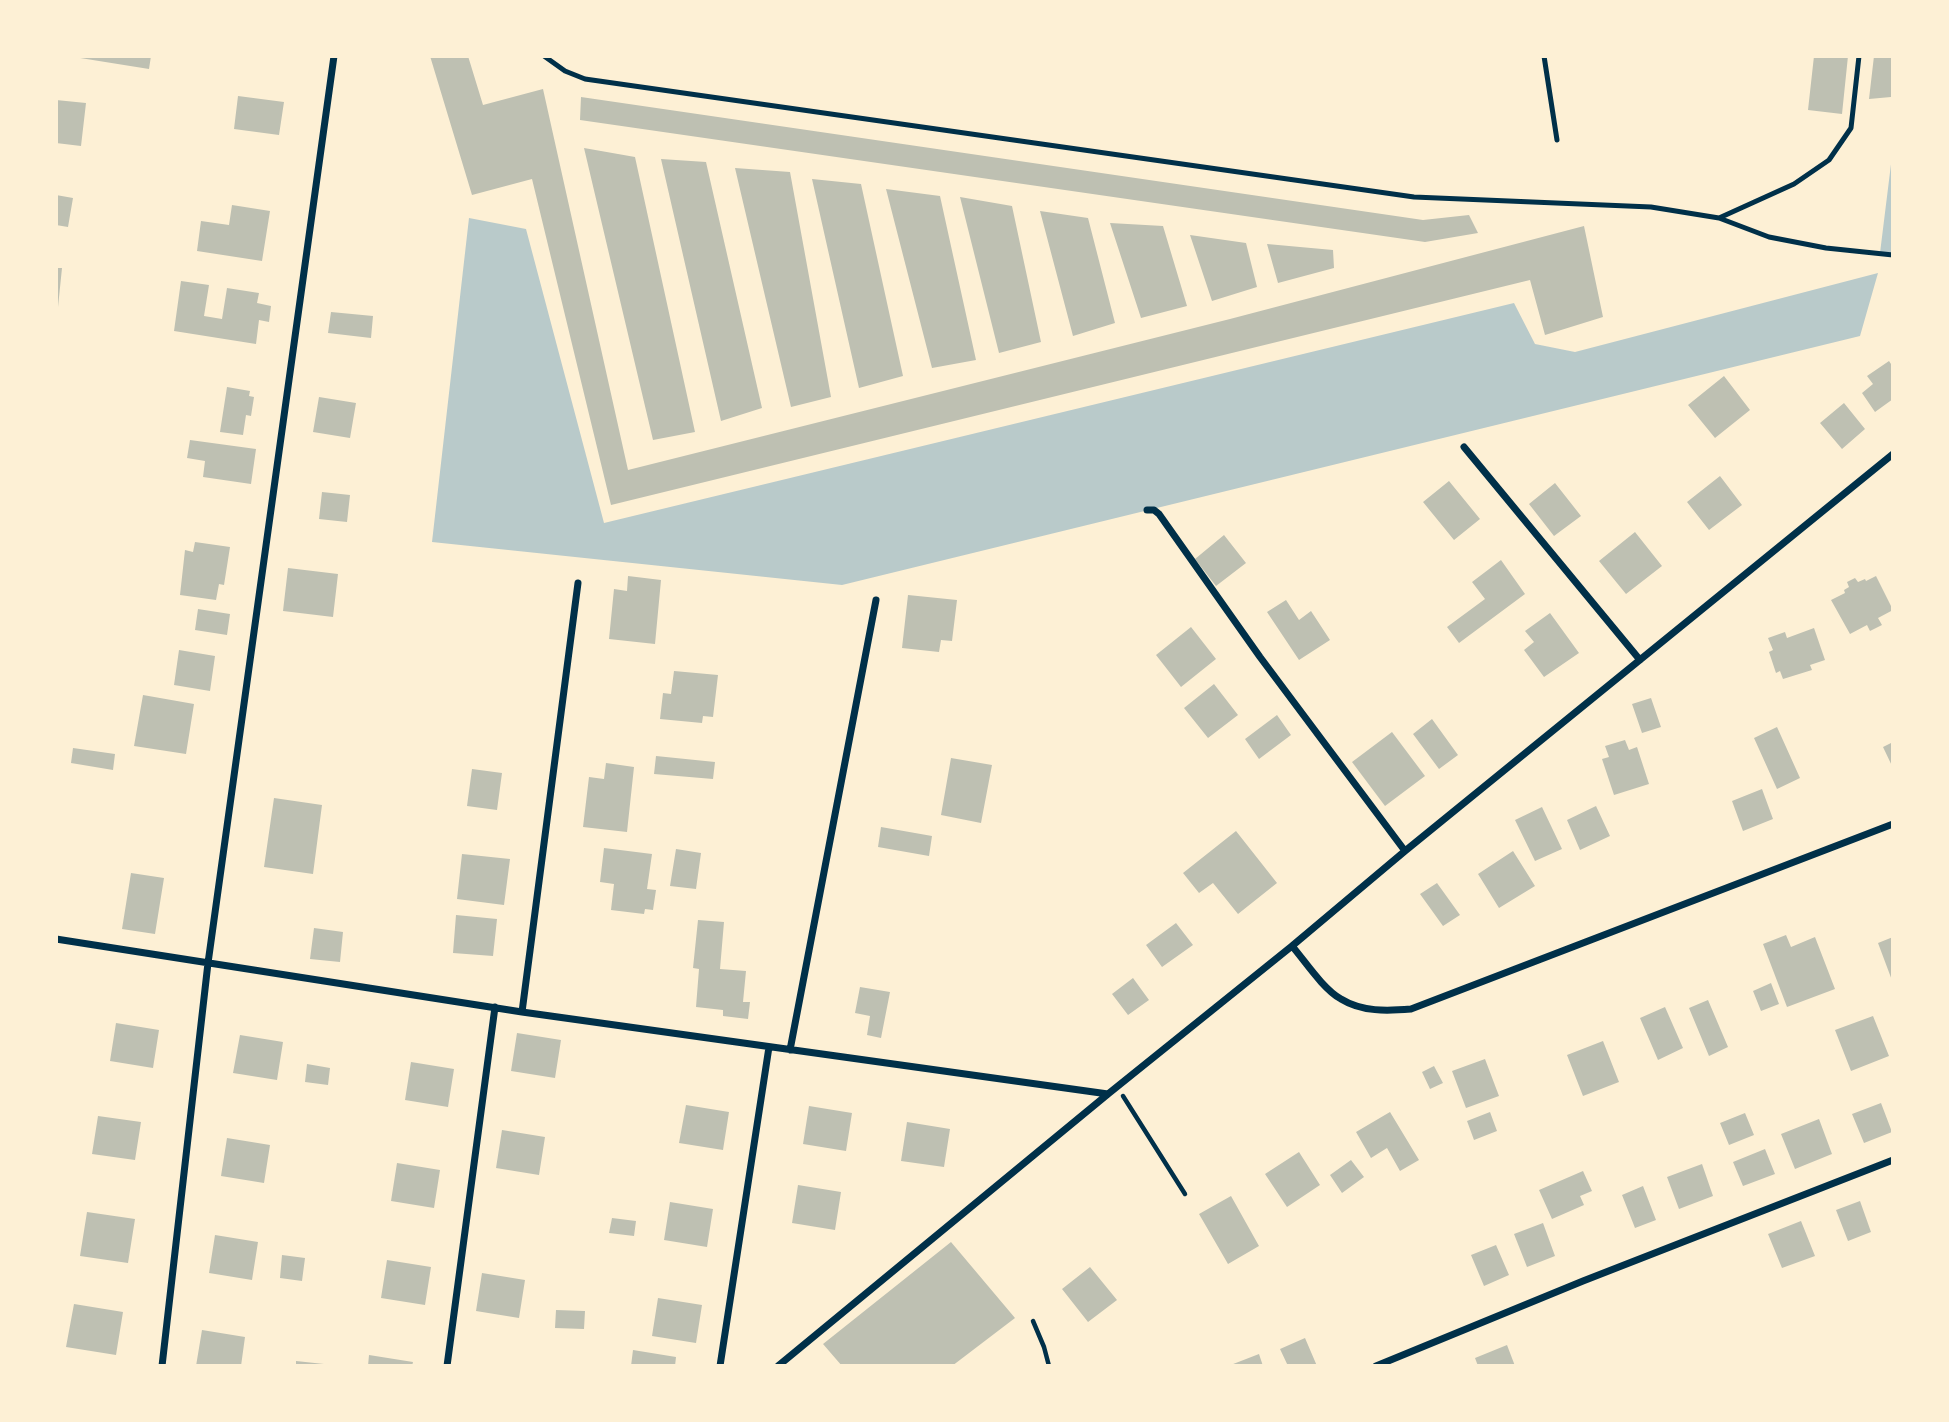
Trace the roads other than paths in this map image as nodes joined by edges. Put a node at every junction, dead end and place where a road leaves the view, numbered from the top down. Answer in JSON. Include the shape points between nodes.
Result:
{"nodes":[{"id":1,"x":334,"y":56,"type":"edge"},
{"id":2,"x":544,"y":56,"type":"edge"},
{"id":3,"x":1544,"y":56,"type":"edge"},
{"id":4,"x":1859,"y":56,"type":"edge"},
{"id":5,"x":1557,"y":140,"type":"dead end"},
{"id":6,"x":1719,"y":218,"type":"junction"},
{"id":7,"x":1893,"y":256,"type":"edge"},
{"id":8,"x":1464,"y":447,"type":"dead end"},
{"id":9,"x":1893,"y":454,"type":"edge"},
{"id":10,"x":1147,"y":510,"type":"dead end"},
{"id":11,"x":578,"y":583,"type":"dead end"},
{"id":12,"x":876,"y":600,"type":"dead end"},
{"id":13,"x":1640,"y":660,"type":"junction"},
{"id":14,"x":1893,"y":824,"type":"edge"},
{"id":15,"x":1405,"y":851,"type":"junction"},
{"id":16,"x":56,"y":939,"type":"edge"},
{"id":17,"x":1292,"y":946,"type":"junction"},
{"id":18,"x":208,"y":963,"type":"junction"},
{"id":19,"x":495,"y":1007,"type":"junction"},
{"id":20,"x":522,"y":1012,"type":"junction"},
{"id":21,"x":769,"y":1047,"type":"junction"},
{"id":22,"x":790,"y":1050,"type":"junction"},
{"id":23,"x":1108,"y":1094,"type":"junction"},
{"id":24,"x":1893,"y":1160,"type":"edge"},
{"id":25,"x":162,"y":1366,"type":"edge"},
{"id":26,"x":447,"y":1366,"type":"edge"},
{"id":27,"x":720,"y":1366,"type":"edge"},
{"id":28,"x":778,"y":1366,"type":"edge"},
{"id":29,"x":1376,"y":1366,"type":"edge"}],
"edges":[{"from":1,"to":18,"type":"street"},
{"from":2,"to":6,"type":"lane","via":[[585,79],[1414,197],[1651,207]]},
{"from":3,"to":5,"type":"lane"},
{"from":4,"to":6,"type":"lane","via":[[1852,128],[1829,159],[1794,184]]},
{"from":6,"to":7,"type":"lane","via":[[1769,237]]},
{"from":8,"to":13,"type":"street"},
{"from":9,"to":13,"type":"street"},
{"from":10,"to":15,"type":"street","via":[[1159,514]]},
{"from":11,"to":20,"type":"street"},
{"from":12,"to":22,"type":"street"},
{"from":13,"to":15,"type":"street"},
{"from":14,"to":17,"type":"street","via":[[1411,1009],[1385,1011],[1339,999]]},
{"from":15,"to":17,"type":"street"},
{"from":16,"to":18,"type":"street"},
{"from":17,"to":23,"type":"street"},
{"from":18,"to":19,"type":"street"},
{"from":18,"to":25,"type":"street"},
{"from":19,"to":20,"type":"street"},
{"from":19,"to":26,"type":"street"},
{"from":20,"to":21,"type":"street"},
{"from":21,"to":22,"type":"street"},
{"from":21,"to":27,"type":"street"},
{"from":22,"to":23,"type":"street"},
{"from":23,"to":28,"type":"street"},
{"from":24,"to":29,"type":"street"}]}
